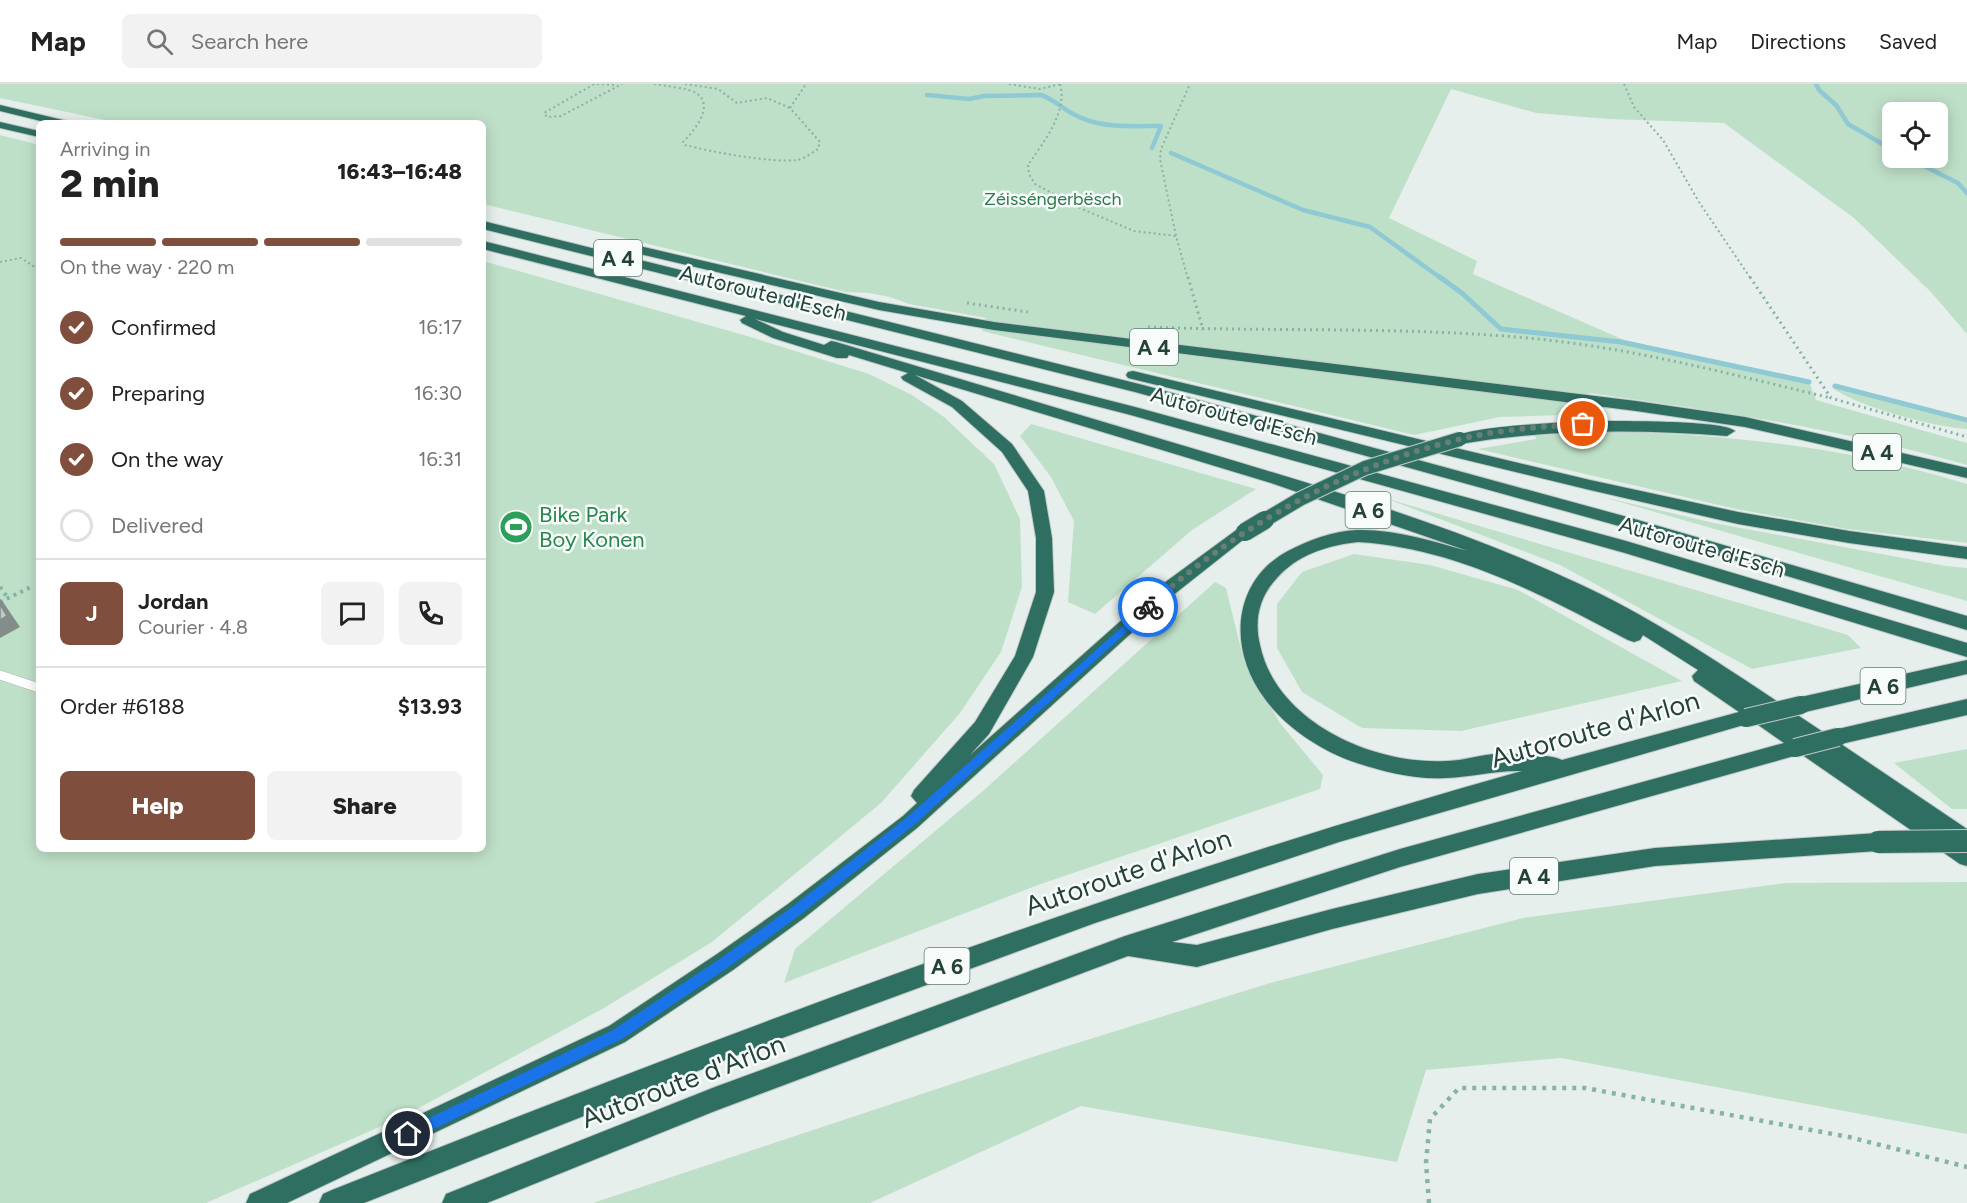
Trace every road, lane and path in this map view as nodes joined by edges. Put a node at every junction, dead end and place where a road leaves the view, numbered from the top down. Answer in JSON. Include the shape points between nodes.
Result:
{"nodes":[{"id":1,"x":596,"y":84,"type":"edge"},
{"id":2,"x":622,"y":84,"type":"edge"},
{"id":3,"x":654,"y":84,"type":"edge"},
{"id":4,"x":670,"y":84,"type":"edge"},
{"id":5,"x":685,"y":84,"type":"edge"},
{"id":6,"x":806,"y":84,"type":"edge"},
{"id":7,"x":1009,"y":84,"type":"edge"},
{"id":8,"x":1060,"y":84,"type":"edge"},
{"id":9,"x":1190,"y":84,"type":"edge"},
{"id":10,"x":1624,"y":84,"type":"edge"},
{"id":11,"x":616,"y":85,"type":"edge"},
{"id":12,"x":666,"y":87,"type":"junction"},
{"id":13,"x":0,"y":108,"type":"edge"},
{"id":14,"x":790,"y":108,"type":"junction"},
{"id":15,"x":50,"y":120,"type":"edge"},
{"id":16,"x":0,"y":125,"type":"edge"},
{"id":17,"x":36,"y":133,"type":"edge"},
{"id":18,"x":486,"y":224,"type":"edge"},
{"id":19,"x":486,"y":225,"type":"edge"},
{"id":20,"x":1176,"y":236,"type":"junction"},
{"id":21,"x":486,"y":246,"type":"edge"},
{"id":22,"x":0,"y":262,"type":"edge"},
{"id":23,"x":36,"y":267,"type":"edge"},
{"id":24,"x":752,"y":291,"type":"junction"},
{"id":25,"x":965,"y":303,"type":"dead end"},
{"id":26,"x":713,"y":304,"type":"junction"},
{"id":27,"x":1037,"y":314,"type":"dead end"},
{"id":28,"x":1148,"y":327,"type":"dead end"},
{"id":29,"x":1203,"y":330,"type":"junction"},
{"id":30,"x":1831,"y":398,"type":"junction"},
{"id":31,"x":1967,"y":437,"type":"edge"},
{"id":32,"x":1830,"y":442,"type":"junction"},
{"id":33,"x":1967,"y":475,"type":"edge"},
{"id":34,"x":1967,"y":553,"type":"edge"},
{"id":35,"x":33,"y":586,"type":"dead end"},
{"id":36,"x":0,"y":587,"type":"edge"},
{"id":37,"x":8,"y":598,"type":"junction"},
{"id":38,"x":0,"y":602,"type":"edge"},
{"id":39,"x":1967,"y":623,"type":"edge"},
{"id":40,"x":1966,"y":662,"type":"edge"},
{"id":41,"x":0,"y":675,"type":"edge"},
{"id":42,"x":36,"y":687,"type":"edge"},
{"id":43,"x":1967,"y":707,"type":"edge"},
{"id":44,"x":1574,"y":765,"type":"junction"},
{"id":45,"x":1967,"y":840,"type":"edge"},
{"id":46,"x":1967,"y":857,"type":"edge"},
{"id":47,"x":796,"y":911,"type":"junction"},
{"id":48,"x":1125,"y":946,"type":"junction"},
{"id":49,"x":1967,"y":1167,"type":"edge"},
{"id":50,"x":259,"y":1203,"type":"edge"},
{"id":51,"x":332,"y":1203,"type":"edge"},
{"id":52,"x":455,"y":1203,"type":"edge"},
{"id":53,"x":1430,"y":1203,"type":"edge"}],
"edges":[{"from":1,"to":11,"type":"path"},
{"from":1,"to":11,"type":"path","via":[[544,113],[547,117],[561,116]]},
{"from":2,"to":11,"type":"path"},
{"from":3,"to":12,"type":"path"},
{"from":4,"to":12,"type":"path"},
{"from":5,"to":14,"type":"path","via":[[718,89],[737,103],[767,98]]},
{"from":6,"to":14,"type":"path"},
{"from":7,"to":8,"type":"path","via":[[1045,90]]},
{"from":8,"to":20,"type":"path","via":[[1063,95],[1050,133],[1028,165],[1035,184],[1134,231]]},
{"from":9,"to":20,"type":"path","via":[[1161,148]]},
{"from":10,"to":30,"type":"path","via":[[1634,107],[1663,140],[1699,202]]},
{"from":12,"to":14,"type":"path","via":[[700,97],[704,116],[683,142],[709,151],[785,160],[809,157],[820,142]]},
{"from":13,"to":15,"type":"highway"},
{"from":16,"to":17,"type":"highway"},
{"from":18,"to":32,"type":"highway","number":"A 4","via":[[542,228],[879,306],[994,326],[1636,406],[1745,422]]},
{"from":19,"to":24,"type":"highway","name":"Autoroute d'Esch","number":"A 4"},
{"from":20,"to":29,"type":"path"},
{"from":21,"to":26,"type":"highway","name":"Autoroute d'Esch","number":"A 4"},
{"from":22,"to":23,"type":"path","via":[[25,258]]},
{"from":24,"to":34,"type":"highway","number":"A 4","via":[[851,306],[1738,518]]},
{"from":24,"to":39,"type":"highway","name":"Autoroute d'Esch","number":"A 4","via":[[1138,388],[1631,524]]},
{"from":25,"to":27,"type":"path"},
{"from":26,"to":40,"type":"highway","name":"Autoroute d'Esch","number":"A 4","via":[[1188,426],[1626,548]]},
{"from":26,"to":45,"type":"highway","number":"A 6","via":[[786,332],[1288,483],[1452,538],[1570,587],[1733,682]]},
{"from":26,"to":47,"type":"highway","number":"A 6","via":[[778,335],[914,379],[957,404],[1007,448],[1036,491],[1044,538],[1045,592],[1024,657],[982,728],[935,783]]},
{"from":28,"to":29,"type":"path"},
{"from":29,"to":30,"type":"path","via":[[1405,330],[1541,339],[1701,367]]},
{"from":30,"to":31,"type":"path"},
{"from":32,"to":33,"type":"highway","number":"A 4"},
{"from":32,"to":47,"type":"highway","number":"A 6","bridge":true,"via":[[1642,424],[1583,424],[1514,429],[1460,439],[1365,468],[1300,499],[1245,532],[1166,591],[910,822]]},
{"from":35,"to":37,"type":"path"},
{"from":36,"to":37,"type":"path"},
{"from":37,"to":38,"type":"path"},
{"from":40,"to":44,"type":"highway","name":"Autoroute d'Arlon","number":"A 6","bridge":true},
{"from":41,"to":42,"type":"lane"},
{"from":43,"to":48,"type":"highway","name":"Autoroute d'Arlon","number":"A 6","bridge":true,"via":[[1795,748],[1400,858]]},
{"from":44,"to":46,"type":"highway","via":[[1492,763],[1442,770],[1382,762],[1349,752],[1300,723],[1265,686],[1250,649],[1248,614],[1258,591],[1270,572],[1296,553],[1324,542],[1358,536],[1407,541],[1478,561],[1640,638]]},
{"from":44,"to":51,"type":"highway","name":"Autoroute d'Arlon","number":"A 6","via":[[1204,876],[893,985],[606,1092]]},
{"from":45,"to":48,"type":"highway","number":"A 4","bridge":true,"via":[[1655,857],[1478,884],[1197,956]]},
{"from":47,"to":50,"type":"highway","number":"A 6","via":[[617,1034]]},
{"from":48,"to":52,"type":"highway","name":"Autoroute d'Arlon","number":"A 6","via":[[715,1098]]},
{"from":49,"to":53,"type":"path","via":[[1849,1137],[1585,1088],[1459,1088],[1430,1119],[1426,1163]]}]}
